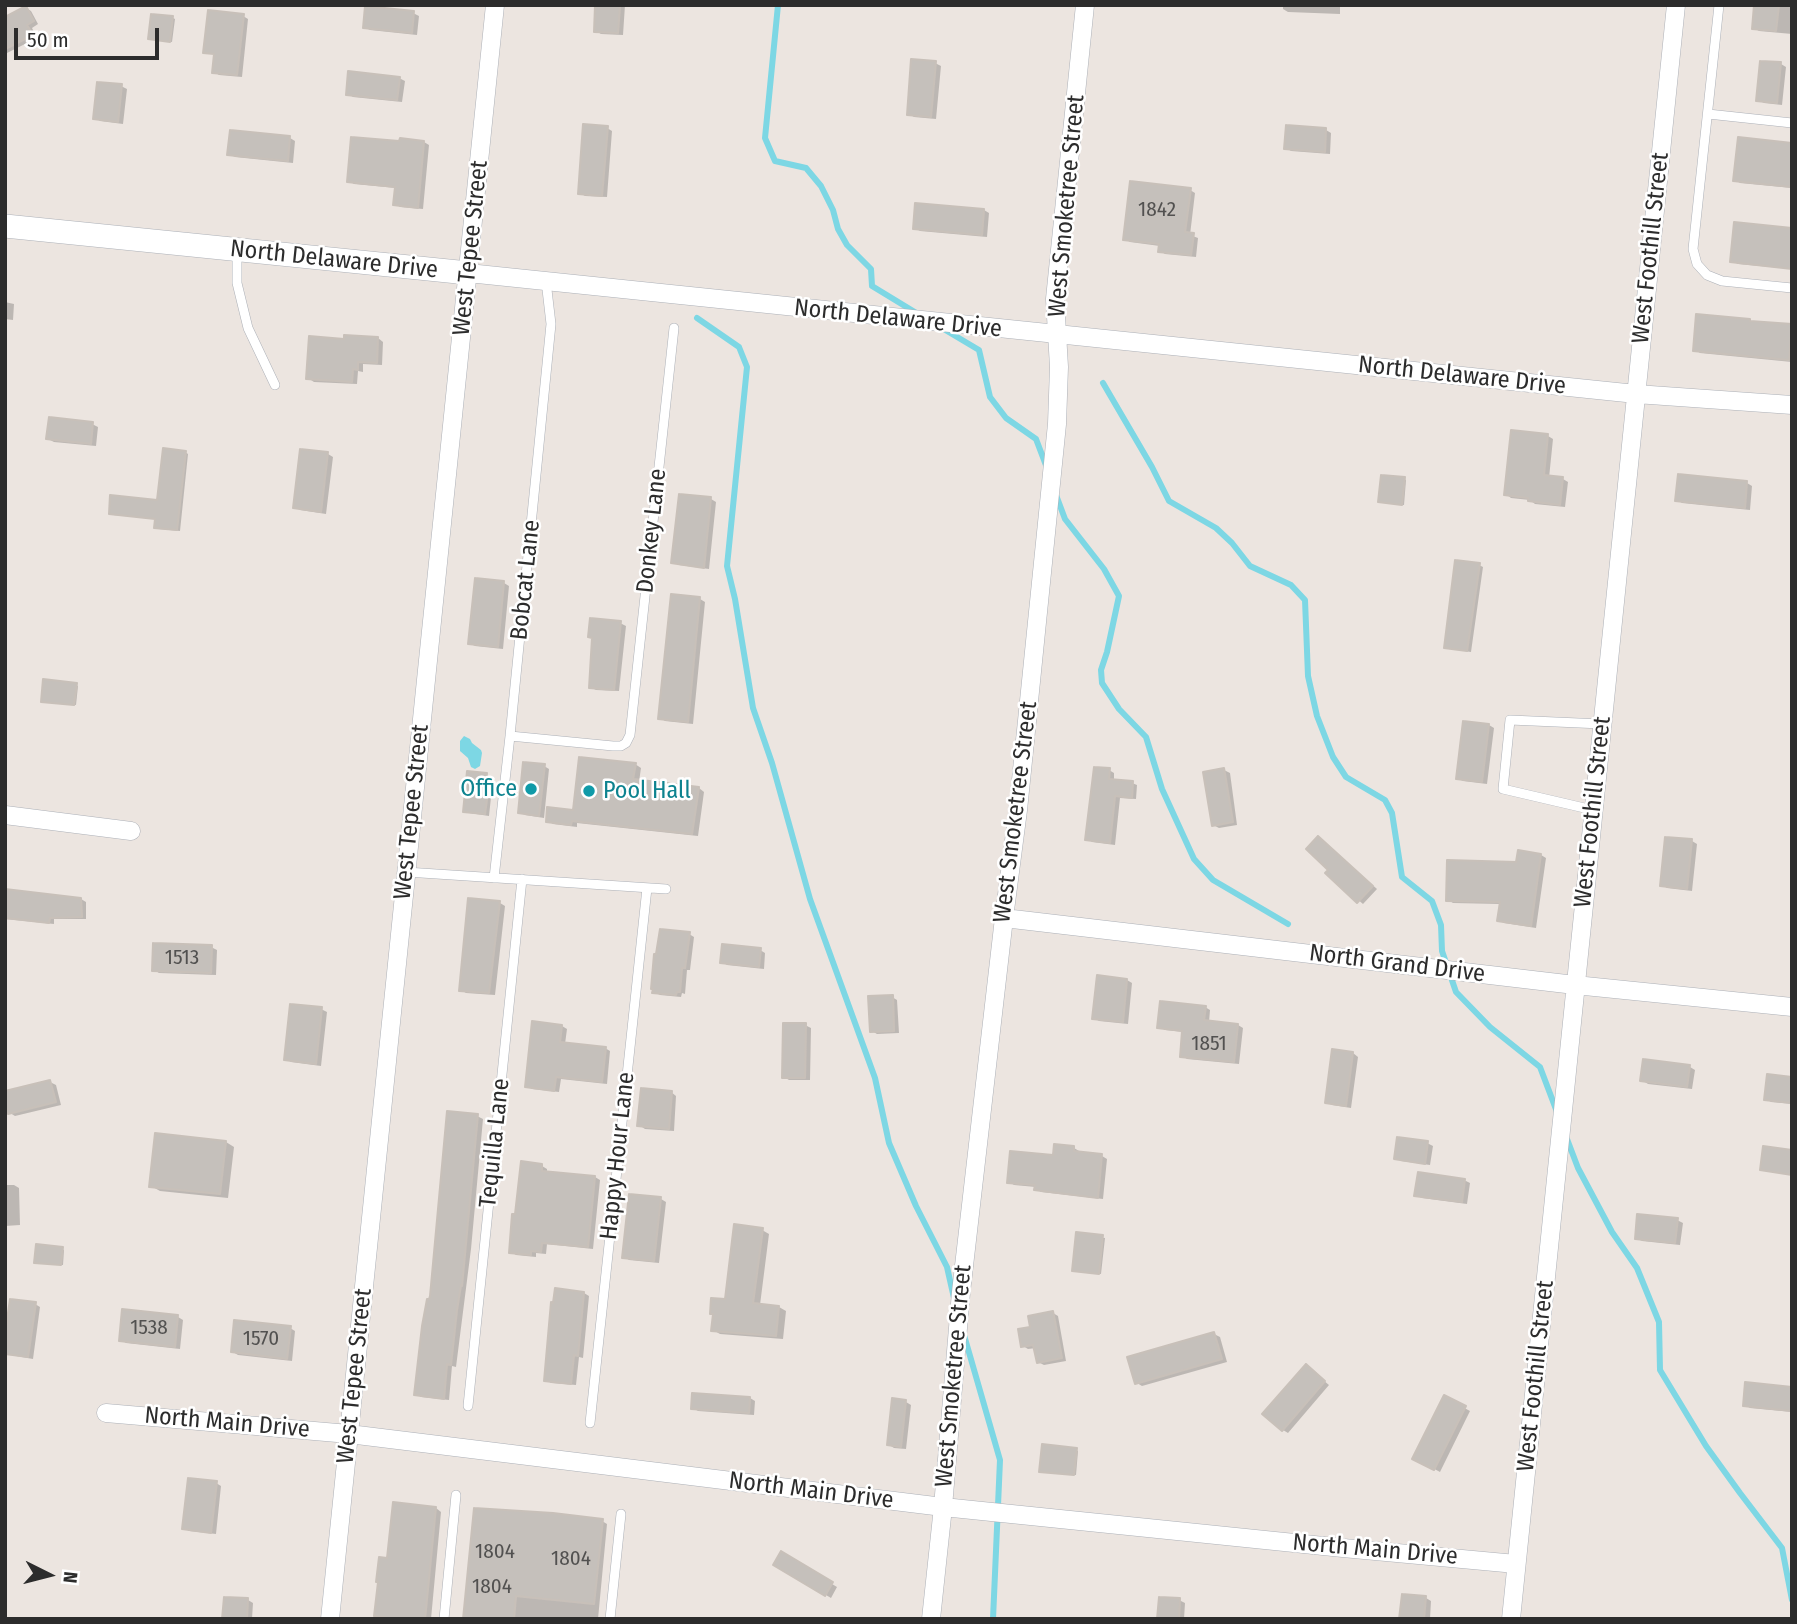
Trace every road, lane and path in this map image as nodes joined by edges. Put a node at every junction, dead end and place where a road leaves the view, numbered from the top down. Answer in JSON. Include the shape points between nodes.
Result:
{"nodes":[{"id":1,"x":495,"y":5,"type":"edge"},
{"id":2,"x":1085,"y":5,"type":"edge"},
{"id":3,"x":1676,"y":5,"type":"edge"},
{"id":4,"x":1719,"y":5,"type":"edge"},
{"id":5,"x":1708,"y":114,"type":"junction"},
{"id":6,"x":1792,"y":123,"type":"edge"},
{"id":7,"x":5,"y":226,"type":"edge"},
{"id":8,"x":237,"y":249,"type":"junction"},
{"id":9,"x":468,"y":273,"type":"junction"},
{"id":10,"x":546,"y":281,"type":"junction"},
{"id":11,"x":1792,"y":288,"type":"edge"},
{"id":12,"x":674,"y":328,"type":"dead end"},
{"id":13,"x":1057,"y":335,"type":"junction"},
{"id":14,"x":275,"y":385,"type":"dead end"},
{"id":15,"x":1636,"y":394,"type":"junction"},
{"id":16,"x":1792,"y":405,"type":"edge"},
{"id":17,"x":1602,"y":724,"type":"junction"},
{"id":18,"x":510,"y":736,"type":"junction"},
{"id":19,"x":1593,"y":810,"type":"junction"},
{"id":20,"x":5,"y":815,"type":"edge"},
{"id":21,"x":131,"y":831,"type":"dead end"},
{"id":22,"x":405,"y":872,"type":"junction"},
{"id":23,"x":494,"y":878,"type":"junction"},
{"id":24,"x":522,"y":880,"type":"junction"},
{"id":25,"x":647,"y":888,"type":"junction"},
{"id":26,"x":666,"y":889,"type":"dead end"},
{"id":27,"x":1004,"y":918,"type":"junction"},
{"id":28,"x":1575,"y":985,"type":"junction"},
{"id":29,"x":1792,"y":1007,"type":"edge"},
{"id":30,"x":468,"y":1406,"type":"dead end"},
{"id":31,"x":106,"y":1413,"type":"dead end"},
{"id":32,"x":590,"y":1423,"type":"dead end"},
{"id":33,"x":349,"y":1434,"type":"junction"},
{"id":34,"x":456,"y":1496,"type":"dead end"},
{"id":35,"x":943,"y":1507,"type":"junction"},
{"id":36,"x":621,"y":1514,"type":"dead end"},
{"id":37,"x":1517,"y":1563,"type":"junction"},
{"id":38,"x":330,"y":1619,"type":"edge"},
{"id":39,"x":443,"y":1619,"type":"edge"},
{"id":40,"x":610,"y":1619,"type":"edge"},
{"id":41,"x":931,"y":1619,"type":"edge"},
{"id":42,"x":1511,"y":1619,"type":"edge"}],
"edges":[{"from":1,"to":9,"type":"street","name":"West Tepee Street"},
{"from":2,"to":13,"type":"street","name":"West Smoketree Street","via":[[1055,299]]},
{"from":3,"to":15,"type":"street","name":"West Foothill Street"},
{"from":4,"to":5,"type":"lane"},
{"from":5,"to":6,"type":"lane"},
{"from":5,"to":11,"type":"lane","via":[[1693,249],[1697,264],[1722,281]]},
{"from":7,"to":8,"type":"street","name":"North Delaware Drive"},
{"from":8,"to":9,"type":"street","name":"North Delaware Drive"},
{"from":8,"to":14,"type":"lane","via":[[237,283],[248,328]]},
{"from":9,"to":10,"type":"street","name":"North Delaware Drive"},
{"from":9,"to":22,"type":"street","name":"West Tepee Street"},
{"from":10,"to":13,"type":"street","name":"North Delaware Drive"},
{"from":10,"to":18,"type":"lane","name":"Bobcat Lane","via":[[551,324]]},
{"from":12,"to":18,"type":"lane","name":"Donkey Lane","via":[[630,735],[621,746]]},
{"from":13,"to":15,"type":"street","name":"North Delaware Drive"},
{"from":13,"to":27,"type":"street","name":"West Smoketree Street","via":[[1056,436]]},
{"from":15,"to":16,"type":"street","name":"North Delaware Drive"},
{"from":15,"to":17,"type":"street","name":"West Foothill Street"},
{"from":17,"to":19,"type":"street","name":"West Foothill Street"},
{"from":17,"to":19,"type":"lane","via":[[1510,720],[1508,734],[1503,789]]},
{"from":18,"to":23,"type":"lane","name":"Bobcat Lane"},
{"from":19,"to":28,"type":"street","name":"West Foothill Street"},
{"from":20,"to":21,"type":"street"},
{"from":22,"to":23,"type":"lane"},
{"from":22,"to":33,"type":"street","name":"West Tepee Street"},
{"from":23,"to":24,"type":"lane"},
{"from":24,"to":25,"type":"lane"},
{"from":24,"to":30,"type":"lane","name":"Tequilla Lane"},
{"from":25,"to":26,"type":"lane"},
{"from":25,"to":32,"type":"lane","name":"Happy Hour Lane"},
{"from":27,"to":28,"type":"street","name":"North Grand Drive"},
{"from":27,"to":35,"type":"street","name":"West Smoketree Street","via":[[961,1292]]},
{"from":28,"to":29,"type":"street","name":"North Grand Drive"},
{"from":28,"to":37,"type":"street","name":"West Foothill Street"},
{"from":31,"to":33,"type":"street","name":"North Main Drive"},
{"from":33,"to":35,"type":"street","name":"North Main Drive"},
{"from":33,"to":38,"type":"street","name":"West Tepee Street"},
{"from":34,"to":39,"type":"lane"},
{"from":35,"to":37,"type":"street","name":"North Main Drive"},
{"from":35,"to":41,"type":"street","name":"West Smoketree Street"},
{"from":36,"to":40,"type":"lane"},
{"from":37,"to":42,"type":"street","name":"West Foothill Street"}]}
